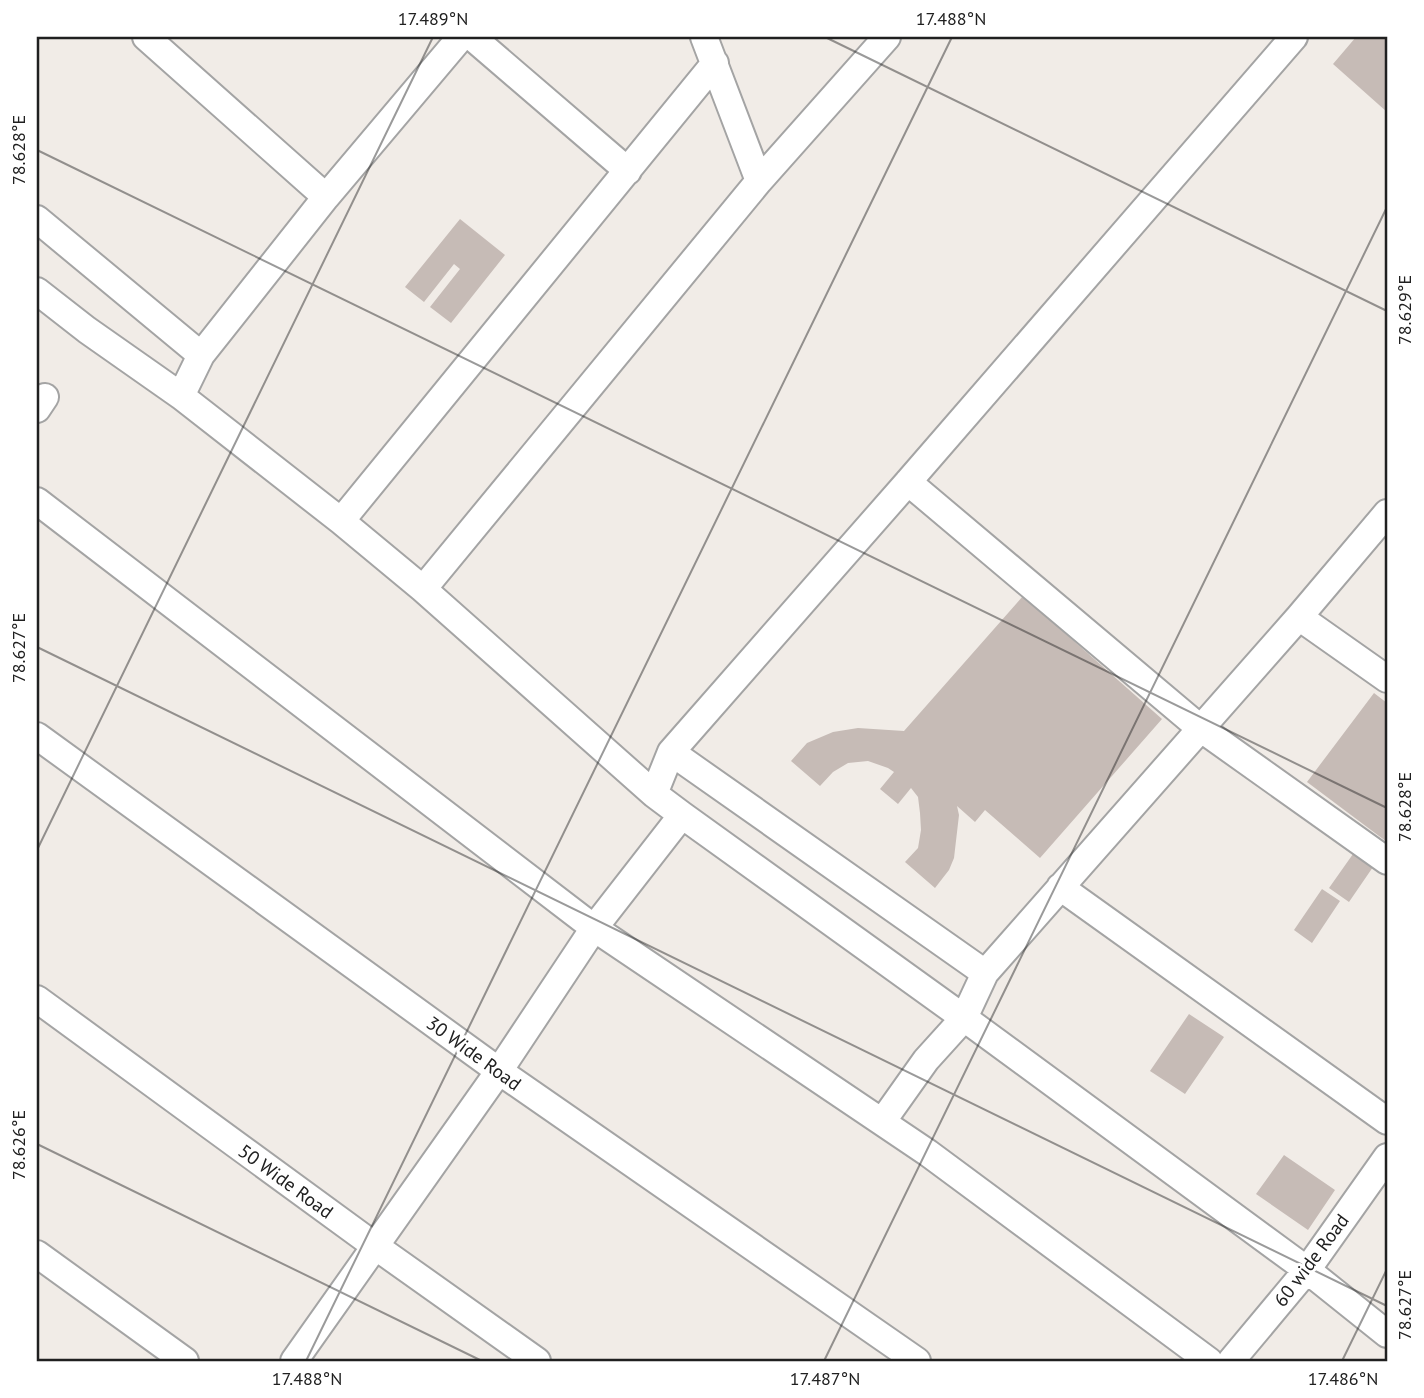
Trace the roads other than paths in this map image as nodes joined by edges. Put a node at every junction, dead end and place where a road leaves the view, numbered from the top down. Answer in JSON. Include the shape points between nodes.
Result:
{"nodes":[{"id":1,"x":146,"y":37,"type":"edge"},
{"id":2,"x":461,"y":37,"type":"edge"},
{"id":3,"x":472,"y":37,"type":"edge"},
{"id":4,"x":704,"y":37,"type":"edge"},
{"id":5,"x":887,"y":37,"type":"edge"},
{"id":6,"x":1294,"y":37,"type":"edge"},
{"id":7,"x":715,"y":63,"type":"junction"},
{"id":8,"x":628,"y":171,"type":"junction"},
{"id":9,"x":759,"y":181,"type":"junction"},
{"id":10,"x":326,"y":197,"type":"junction"},
{"id":11,"x":37,"y":219,"type":"edge"},
{"id":12,"x":37,"y":291,"type":"edge"},
{"id":13,"x":201,"y":355,"type":"junction"},
{"id":14,"x":181,"y":396,"type":"junction"},
{"id":15,"x":908,"y":482,"type":"junction"},
{"id":16,"x":37,"y":501,"type":"edge"},
{"id":17,"x":1387,"y":513,"type":"edge"},
{"id":18,"x":341,"y":521,"type":"junction"},
{"id":19,"x":423,"y":589,"type":"junction"},
{"id":20,"x":1299,"y":617,"type":"junction"},
{"id":21,"x":1387,"y":679,"type":"edge"},
{"id":22,"x":1200,"y":728,"type":"junction"},
{"id":23,"x":37,"y":736,"type":"edge"},
{"id":24,"x":671,"y":752,"type":"junction"},
{"id":25,"x":654,"y":794,"type":"junction"},
{"id":26,"x":682,"y":815,"type":"junction"},
{"id":27,"x":1387,"y":861,"type":"edge"},
{"id":28,"x":1060,"y":887,"type":"junction"},
{"id":29,"x":594,"y":928,"type":"junction"},
{"id":30,"x":985,"y":973,"type":"junction"},
{"id":31,"x":37,"y":999,"type":"edge"},
{"id":32,"x":964,"y":1018,"type":"junction"},
{"id":33,"x":499,"y":1071,"type":"junction"},
{"id":34,"x":1387,"y":1121,"type":"edge"},
{"id":35,"x":882,"y":1122,"type":"junction"},
{"id":36,"x":1387,"y":1157,"type":"edge"},
{"id":37,"x":374,"y":1246,"type":"junction"},
{"id":38,"x":37,"y":1254,"type":"edge"},
{"id":39,"x":1307,"y":1270,"type":"junction"},
{"id":40,"x":1387,"y":1334,"type":"edge"},
{"id":41,"x":185,"y":1361,"type":"edge"},
{"id":42,"x":294,"y":1361,"type":"edge"},
{"id":43,"x":537,"y":1361,"type":"edge"},
{"id":44,"x":917,"y":1361,"type":"edge"},
{"id":45,"x":1209,"y":1361,"type":"edge"},
{"id":46,"x":1231,"y":1361,"type":"edge"}],
"edges":[{"from":1,"to":10,"type":"street"},
{"from":2,"to":10,"type":"street"},
{"from":3,"to":8,"type":"street"},
{"from":4,"to":7,"type":"street"},
{"from":5,"to":9,"type":"street"},
{"from":6,"to":15,"type":"street"},
{"from":7,"to":8,"type":"street"},
{"from":7,"to":9,"type":"street"},
{"from":8,"to":18,"type":"street"},
{"from":9,"to":19,"type":"street"},
{"from":10,"to":13,"type":"street"},
{"from":11,"to":13,"type":"street"},
{"from":12,"to":14,"type":"street"},
{"from":13,"to":14,"type":"street"},
{"from":14,"to":18,"type":"street"},
{"from":15,"to":22,"type":"street"},
{"from":15,"to":24,"type":"street"},
{"from":16,"to":29,"type":"street"},
{"from":17,"to":20,"type":"street"},
{"from":18,"to":19,"type":"street"},
{"from":19,"to":25,"type":"street"},
{"from":20,"to":21,"type":"street"},
{"from":20,"to":22,"type":"street"},
{"from":22,"to":27,"type":"street"},
{"from":22,"to":28,"type":"street"},
{"from":23,"to":33,"type":"street","name":"30 Wide Road"},
{"from":24,"to":25,"type":"street"},
{"from":24,"to":30,"type":"street"},
{"from":25,"to":26,"type":"street"},
{"from":26,"to":29,"type":"street"},
{"from":26,"to":32,"type":"street"},
{"from":28,"to":30,"type":"street"},
{"from":28,"to":34,"type":"street"},
{"from":29,"to":33,"type":"street"},
{"from":29,"to":35,"type":"street"},
{"from":30,"to":32,"type":"street"},
{"from":31,"to":37,"type":"street","name":"50 Wide Road"},
{"from":32,"to":35,"type":"street","via":[[926,1060]]},
{"from":32,"to":39,"type":"street"},
{"from":33,"to":37,"type":"street"},
{"from":33,"to":44,"type":"street","name":"30 Wide Road"},
{"from":35,"to":45,"type":"street"},
{"from":36,"to":39,"type":"street","name":"60 wide Road"},
{"from":37,"to":42,"type":"street"},
{"from":37,"to":43,"type":"street","name":"50 Wide Road"},
{"from":38,"to":41,"type":"street"},
{"from":39,"to":40,"type":"street"},
{"from":39,"to":46,"type":"street","name":"60 wide Road"}]}
